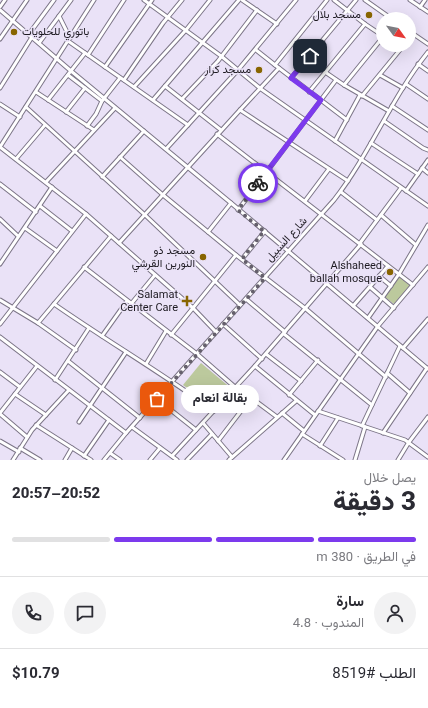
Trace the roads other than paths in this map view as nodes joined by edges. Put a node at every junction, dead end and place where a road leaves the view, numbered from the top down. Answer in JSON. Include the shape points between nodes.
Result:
{"nodes":[{"id":1,"x":27,"y":0,"type":"edge"},
{"id":2,"x":54,"y":0,"type":"edge"},
{"id":3,"x":71,"y":0,"type":"edge"},
{"id":4,"x":94,"y":0,"type":"edge"},
{"id":5,"x":124,"y":0,"type":"edge"},
{"id":6,"x":144,"y":0,"type":"edge"},
{"id":7,"x":152,"y":0,"type":"edge"},
{"id":8,"x":182,"y":0,"type":"edge"},
{"id":9,"x":210,"y":0,"type":"edge"},
{"id":10,"x":241,"y":0,"type":"edge"},
{"id":11,"x":296,"y":0,"type":"edge"},
{"id":12,"x":327,"y":0,"type":"edge"},
{"id":13,"x":334,"y":0,"type":"edge"},
{"id":14,"x":356,"y":0,"type":"edge"},
{"id":15,"x":365,"y":0,"type":"edge"},
{"id":16,"x":410,"y":0,"type":"edge"},
{"id":17,"x":425,"y":0,"type":"edge"},
{"id":18,"x":3,"y":1,"type":"edge"},
{"id":19,"x":149,"y":4,"type":"junction"},
{"id":20,"x":420,"y":7,"type":"junction"},
{"id":21,"x":0,"y":9,"type":"edge"},
{"id":22,"x":257,"y":10,"type":"junction"},
{"id":23,"x":347,"y":11,"type":"junction"},
{"id":24,"x":382,"y":12,"type":"edge"},
{"id":25,"x":428,"y":12,"type":"edge"},
{"id":26,"x":59,"y":16,"type":"junction"},
{"id":27,"x":168,"y":17,"type":"junction"},
{"id":28,"x":12,"y":20,"type":"junction"},
{"id":29,"x":277,"y":24,"type":"junction"},
{"id":30,"x":365,"y":24,"type":"junction"},
{"id":31,"x":186,"y":30,"type":"junction"},
{"id":32,"x":376,"y":31,"type":"edge"},
{"id":33,"x":29,"y":34,"type":"junction"},
{"id":34,"x":416,"y":36,"type":"edge"},
{"id":35,"x":32,"y":37,"type":"junction"},
{"id":36,"x":0,"y":39,"type":"edge"},
{"id":37,"x":69,"y":39,"type":"junction"},
{"id":38,"x":39,"y":43,"type":"junction"},
{"id":39,"x":204,"y":43,"type":"junction"},
{"id":40,"x":428,"y":44,"type":"edge"},
{"id":41,"x":376,"y":45,"type":"edge"},
{"id":42,"x":256,"y":50,"type":"junction"},
{"id":43,"x":397,"y":52,"type":"edge"},
{"id":44,"x":428,"y":52,"type":"edge"},
{"id":45,"x":86,"y":54,"type":"junction"},
{"id":46,"x":221,"y":56,"type":"junction"},
{"id":47,"x":57,"y":59,"type":"junction"},
{"id":48,"x":275,"y":64,"type":"junction"},
{"id":49,"x":418,"y":64,"type":"junction"},
{"id":50,"x":105,"y":67,"type":"junction"},
{"id":51,"x":279,"y":68,"type":"junction"},
{"id":52,"x":238,"y":70,"type":"junction"},
{"id":53,"x":70,"y":71,"type":"junction"},
{"id":54,"x":428,"y":71,"type":"edge"},
{"id":55,"x":325,"y":72,"type":"junction"},
{"id":56,"x":68,"y":75,"type":"junction"},
{"id":57,"x":380,"y":75,"type":"junction"},
{"id":58,"x":120,"y":78,"type":"junction"},
{"id":59,"x":291,"y":78,"type":"junction"},
{"id":60,"x":124,"y":80,"type":"junction"},
{"id":61,"x":336,"y":80,"type":"junction"},
{"id":62,"x":406,"y":84,"type":"junction"},
{"id":63,"x":344,"y":85,"type":"junction"},
{"id":64,"x":86,"y":86,"type":"junction"},
{"id":65,"x":165,"y":86,"type":"junction"},
{"id":66,"x":134,"y":87,"type":"junction"},
{"id":67,"x":0,"y":88,"type":"edge"},
{"id":68,"x":261,"y":88,"type":"junction"},
{"id":69,"x":403,"y":88,"type":"junction"},
{"id":70,"x":36,"y":92,"type":"junction"},
{"id":71,"x":310,"y":92,"type":"junction"},
{"id":72,"x":361,"y":96,"type":"junction"},
{"id":73,"x":103,"y":99,"type":"junction"},
{"id":74,"x":182,"y":99,"type":"junction"},
{"id":75,"x":428,"y":99,"type":"edge"},
{"id":76,"x":48,"y":100,"type":"junction"},
{"id":77,"x":153,"y":100,"type":"junction"},
{"id":78,"x":321,"y":100,"type":"junction"},
{"id":79,"x":0,"y":104,"type":"edge"},
{"id":80,"x":392,"y":106,"type":"junction"},
{"id":81,"x":26,"y":108,"type":"junction"},
{"id":82,"x":115,"y":108,"type":"junction"},
{"id":83,"x":240,"y":110,"type":"junction"},
{"id":84,"x":389,"y":111,"type":"junction"},
{"id":85,"x":66,"y":112,"type":"junction"},
{"id":86,"x":199,"y":113,"type":"junction"},
{"id":87,"x":20,"y":117,"type":"junction"},
{"id":88,"x":306,"y":120,"type":"junction"},
{"id":89,"x":347,"y":120,"type":"junction"},
{"id":90,"x":384,"y":121,"type":"junction"},
{"id":91,"x":45,"y":125,"type":"junction"},
{"id":92,"x":188,"y":125,"type":"junction"},
{"id":93,"x":87,"y":126,"type":"junction"},
{"id":94,"x":94,"y":130,"type":"junction"},
{"id":95,"x":221,"y":130,"type":"junction"},
{"id":96,"x":428,"y":130,"type":"edge"},
{"id":97,"x":144,"y":131,"type":"junction"},
{"id":98,"x":218,"y":134,"type":"junction"},
{"id":99,"x":2,"y":141,"type":"edge"},
{"id":100,"x":335,"y":141,"type":"junction"},
{"id":101,"x":289,"y":142,"type":"junction"},
{"id":102,"x":371,"y":143,"type":"junction"},
{"id":103,"x":0,"y":147,"type":"edge"},
{"id":104,"x":427,"y":148,"type":"edge"},
{"id":105,"x":166,"y":149,"type":"junction"},
{"id":106,"x":74,"y":151,"type":"junction"},
{"id":107,"x":120,"y":157,"type":"junction"},
{"id":108,"x":16,"y":159,"type":"junction"},
{"id":109,"x":361,"y":160,"type":"junction"},
{"id":110,"x":428,"y":160,"type":"edge"},
{"id":111,"x":188,"y":168,"type":"junction"},
{"id":112,"x":422,"y":168,"type":"junction"},
{"id":113,"x":329,"y":169,"type":"junction"},
{"id":114,"x":267,"y":172,"type":"junction"},
{"id":115,"x":428,"y":173,"type":"edge"},
{"id":116,"x":418,"y":174,"type":"junction"},
{"id":117,"x":102,"y":177,"type":"junction"},
{"id":118,"x":348,"y":181,"type":"junction"},
{"id":119,"x":46,"y":182,"type":"junction"},
{"id":120,"x":0,"y":184,"type":"edge"},
{"id":121,"x":52,"y":187,"type":"junction"},
{"id":122,"x":401,"y":188,"type":"junction"},
{"id":123,"x":341,"y":192,"type":"junction"},
{"id":124,"x":406,"y":192,"type":"junction"},
{"id":125,"x":163,"y":195,"type":"junction"},
{"id":126,"x":305,"y":201,"type":"junction"},
{"id":127,"x":231,"y":203,"type":"junction"},
{"id":128,"x":40,"y":206,"type":"junction"},
{"id":129,"x":428,"y":206,"type":"edge"},
{"id":130,"x":238,"y":210,"type":"junction"},
{"id":131,"x":36,"y":212,"type":"junction"},
{"id":132,"x":86,"y":214,"type":"junction"},
{"id":133,"x":145,"y":215,"type":"junction"},
{"id":134,"x":322,"y":215,"type":"junction"},
{"id":135,"x":381,"y":215,"type":"junction"},
{"id":136,"x":0,"y":218,"type":"edge"},
{"id":137,"x":377,"y":220,"type":"junction"},
{"id":138,"x":428,"y":225,"type":"edge"},
{"id":139,"x":24,"y":228,"type":"junction"},
{"id":140,"x":72,"y":231,"type":"junction"},
{"id":141,"x":264,"y":231,"type":"junction"},
{"id":142,"x":208,"y":232,"type":"junction"},
{"id":143,"x":18,"y":236,"type":"junction"},
{"id":144,"x":111,"y":236,"type":"junction"},
{"id":145,"x":119,"y":243,"type":"junction"},
{"id":146,"x":360,"y":244,"type":"junction"},
{"id":147,"x":416,"y":245,"type":"junction"},
{"id":148,"x":57,"y":251,"type":"junction"},
{"id":149,"x":288,"y":252,"type":"junction"},
{"id":150,"x":0,"y":253,"type":"edge"},
{"id":151,"x":236,"y":255,"type":"junction"},
{"id":152,"x":4,"y":257,"type":"junction"},
{"id":153,"x":242,"y":259,"type":"junction"},
{"id":154,"x":0,"y":264,"type":"edge"},
{"id":155,"x":388,"y":266,"type":"junction"},
{"id":156,"x":84,"y":267,"type":"junction"},
{"id":157,"x":428,"y":267,"type":"edge"},
{"id":158,"x":399,"y":274,"type":"junction"},
{"id":159,"x":155,"y":275,"type":"junction"},
{"id":160,"x":379,"y":276,"type":"junction"},
{"id":161,"x":265,"y":278,"type":"junction"},
{"id":162,"x":216,"y":281,"type":"junction"},
{"id":163,"x":327,"y":284,"type":"junction"},
{"id":164,"x":413,"y":285,"type":"junction"},
{"id":165,"x":391,"y":286,"type":"junction"},
{"id":166,"x":370,"y":287,"type":"junction"},
{"id":167,"x":382,"y":298,"type":"junction"},
{"id":168,"x":246,"y":299,"type":"junction"},
{"id":169,"x":0,"y":300,"type":"edge"},
{"id":170,"x":127,"y":301,"type":"junction"},
{"id":171,"x":54,"y":304,"type":"junction"},
{"id":172,"x":131,"y":304,"type":"junction"},
{"id":173,"x":240,"y":305,"type":"junction"},
{"id":174,"x":353,"y":306,"type":"junction"},
{"id":175,"x":12,"y":307,"type":"junction"},
{"id":176,"x":193,"y":308,"type":"junction"},
{"id":177,"x":394,"y":308,"type":"junction"},
{"id":178,"x":306,"y":309,"type":"junction"},
{"id":179,"x":368,"y":318,"type":"junction"},
{"id":180,"x":428,"y":318,"type":"edge"},
{"id":181,"x":38,"y":323,"type":"junction"},
{"id":182,"x":0,"y":324,"type":"edge"},
{"id":183,"x":223,"y":324,"type":"junction"},
{"id":184,"x":378,"y":326,"type":"junction"},
{"id":185,"x":89,"y":328,"type":"junction"},
{"id":186,"x":166,"y":331,"type":"junction"},
{"id":187,"x":216,"y":332,"type":"junction"},
{"id":188,"x":285,"y":333,"type":"junction"},
{"id":189,"x":171,"y":335,"type":"junction"},
{"id":190,"x":102,"y":336,"type":"junction"},
{"id":191,"x":0,"y":337,"type":"edge"},
{"id":192,"x":402,"y":347,"type":"junction"},
{"id":193,"x":76,"y":350,"type":"junction"},
{"id":194,"x":126,"y":352,"type":"junction"},
{"id":195,"x":360,"y":353,"type":"junction"},
{"id":196,"x":197,"y":354,"type":"junction"},
{"id":197,"x":266,"y":354,"type":"junction"},
{"id":198,"x":262,"y":359,"type":"junction"},
{"id":199,"x":318,"y":360,"type":"junction"},
{"id":200,"x":68,"y":361,"type":"junction"},
{"id":201,"x":146,"y":364,"type":"junction"},
{"id":202,"x":36,"y":366,"type":"junction"},
{"id":203,"x":255,"y":366,"type":"junction"},
{"id":204,"x":427,"y":368,"type":"edge"},
{"id":205,"x":0,"y":372,"type":"edge"},
{"id":206,"x":386,"y":375,"type":"junction"},
{"id":207,"x":341,"y":379,"type":"junction"},
{"id":208,"x":55,"y":380,"type":"junction"},
{"id":209,"x":301,"y":381,"type":"junction"},
{"id":210,"x":173,"y":382,"type":"junction"},
{"id":211,"x":20,"y":387,"type":"junction"},
{"id":212,"x":102,"y":388,"type":"junction"},
{"id":213,"x":236,"y":388,"type":"junction"},
{"id":214,"x":69,"y":390,"type":"junction"},
{"id":215,"x":410,"y":393,"type":"junction"},
{"id":216,"x":15,"y":394,"type":"junction"},
{"id":217,"x":289,"y":395,"type":"junction"},
{"id":218,"x":251,"y":398,"type":"junction"},
{"id":219,"x":157,"y":399,"type":"junction"},
{"id":220,"x":296,"y":401,"type":"junction"},
{"id":221,"x":90,"y":405,"type":"junction"},
{"id":222,"x":372,"y":405,"type":"junction"},
{"id":223,"x":214,"y":411,"type":"junction"},
{"id":224,"x":318,"y":411,"type":"junction"},
{"id":225,"x":0,"y":414,"type":"edge"},
{"id":226,"x":282,"y":414,"type":"junction"},
{"id":227,"x":46,"y":415,"type":"junction"},
{"id":228,"x":315,"y":416,"type":"junction"},
{"id":229,"x":277,"y":417,"type":"junction"},
{"id":230,"x":428,"y":417,"type":"edge"},
{"id":231,"x":140,"y":418,"type":"junction"},
{"id":232,"x":338,"y":418,"type":"junction"},
{"id":233,"x":109,"y":420,"type":"junction"},
{"id":234,"x":78,"y":422,"type":"dead end"},
{"id":235,"x":427,"y":422,"type":"edge"},
{"id":236,"x":203,"y":423,"type":"junction"},
{"id":237,"x":36,"y":425,"type":"junction"},
{"id":238,"x":132,"y":427,"type":"junction"},
{"id":239,"x":364,"y":427,"type":"junction"},
{"id":240,"x":196,"y":430,"type":"junction"},
{"id":241,"x":303,"y":433,"type":"junction"},
{"id":242,"x":383,"y":433,"type":"junction"},
{"id":243,"x":126,"y":434,"type":"junction"},
{"id":244,"x":212,"y":434,"type":"junction"},
{"id":245,"x":27,"y":437,"type":"junction"},
{"id":246,"x":218,"y":441,"type":"junction"},
{"id":247,"x":0,"y":442,"type":"edge"},
{"id":248,"x":409,"y":442,"type":"junction"},
{"id":249,"x":320,"y":446,"type":"junction"},
{"id":250,"x":72,"y":448,"type":"junction"},
{"id":251,"x":160,"y":448,"type":"junction"},
{"id":252,"x":19,"y":450,"type":"junction"},
{"id":253,"x":110,"y":453,"type":"junction"},
{"id":254,"x":84,"y":456,"type":"junction"},
{"id":255,"x":172,"y":456,"type":"junction"},
{"id":256,"x":232,"y":457,"type":"junction"},
{"id":257,"x":428,"y":457,"type":"edge"},
{"id":258,"x":13,"y":460,"type":"edge"},
{"id":259,"x":40,"y":460,"type":"edge"},
{"id":260,"x":65,"y":460,"type":"edge"},
{"id":261,"x":91,"y":460,"type":"edge"},
{"id":262,"x":104,"y":460,"type":"edge"},
{"id":263,"x":120,"y":460,"type":"edge"},
{"id":264,"x":150,"y":460,"type":"edge"},
{"id":265,"x":177,"y":460,"type":"edge"},
{"id":266,"x":187,"y":460,"type":"edge"},
{"id":267,"x":229,"y":460,"type":"edge"},
{"id":268,"x":284,"y":460,"type":"edge"},
{"id":269,"x":343,"y":460,"type":"edge"},
{"id":270,"x":354,"y":460,"type":"edge"},
{"id":271,"x":398,"y":460,"type":"edge"}],
"edges":[{"from":1,"to":28,"type":"street"},
{"from":2,"to":33,"type":"street"},
{"from":3,"to":26,"type":"street"},
{"from":4,"to":37,"type":"street"},
{"from":5,"to":45,"type":"street"},
{"from":6,"to":19,"type":"street"},
{"from":7,"to":19,"type":"street"},
{"from":8,"to":27,"type":"street"},
{"from":9,"to":31,"type":"street"},
{"from":10,"to":22,"type":"street"},
{"from":10,"to":39,"type":"street"},
{"from":11,"to":29,"type":"street"},
{"from":12,"to":48,"type":"street"},
{"from":13,"to":23,"type":"street"},
{"from":14,"to":23,"type":"street"},
{"from":15,"to":24,"type":"street"},
{"from":16,"to":20,"type":"street"},
{"from":17,"to":20,"type":"street"},
{"from":18,"to":21,"type":"street"},
{"from":19,"to":27,"type":"street"},
{"from":19,"to":50,"type":"street"},
{"from":20,"to":25,"type":"street"},
{"from":21,"to":28,"type":"street"},
{"from":22,"to":29,"type":"street"},
{"from":22,"to":46,"type":"street"},
{"from":23,"to":30,"type":"street"},
{"from":23,"to":59,"type":"street"},
{"from":26,"to":37,"type":"street"},
{"from":26,"to":38,"type":"street"},
{"from":27,"to":31,"type":"street"},
{"from":27,"to":60,"type":"street"},
{"from":28,"to":33,"type":"street"},
{"from":28,"to":36,"type":"street"},
{"from":29,"to":42,"type":"street"},
{"from":30,"to":32,"type":"street"},
{"from":30,"to":55,"type":"street"},
{"from":31,"to":39,"type":"street"},
{"from":31,"to":66,"type":"street"},
{"from":33,"to":35,"type":"street"},
{"from":34,"to":40,"type":"street"},
{"from":35,"to":38,"type":"street"},
{"from":35,"to":67,"type":"street"},
{"from":37,"to":45,"type":"street"},
{"from":37,"to":47,"type":"street"},
{"from":38,"to":47,"type":"street"},
{"from":39,"to":46,"type":"street"},
{"from":39,"to":65,"type":"street"},
{"from":41,"to":63,"type":"street"},
{"from":42,"to":48,"type":"street"},
{"from":42,"to":52,"type":"street"},
{"from":43,"to":57,"type":"street"},
{"from":44,"to":49,"type":"street","name":"شارع السبيل"},
{"from":45,"to":50,"type":"street"},
{"from":45,"to":53,"type":"street"},
{"from":46,"to":52,"type":"street"},
{"from":46,"to":74,"type":"street"},
{"from":47,"to":53,"type":"street"},
{"from":47,"to":70,"type":"street"},
{"from":48,"to":51,"type":"street"},
{"from":49,"to":54,"type":"street"},
{"from":49,"to":62,"type":"street","name":"شارع السبيل"},
{"from":50,"to":58,"type":"street"},
{"from":51,"to":59,"type":"street"},
{"from":51,"to":68,"type":"street"},
{"from":52,"to":68,"type":"street"},
{"from":52,"to":86,"type":"street"},
{"from":53,"to":56,"type":"street"},
{"from":53,"to":64,"type":"street"},
{"from":55,"to":61,"type":"street"},
{"from":55,"to":71,"type":"street"},
{"from":56,"to":64,"type":"street"},
{"from":56,"to":76,"type":"street"},
{"from":57,"to":69,"type":"street"},
{"from":57,"to":72,"type":"street"},
{"from":58,"to":60,"type":"street"},
{"from":58,"to":73,"type":"street"},
{"from":59,"to":71,"type":"street"},
{"from":60,"to":66,"type":"street"},
{"from":61,"to":63,"type":"street"},
{"from":61,"to":78,"type":"street"},
{"from":62,"to":69,"type":"street","name":"شارع السبيل"},
{"from":62,"to":75,"type":"street"},
{"from":63,"to":72,"type":"street"},
{"from":64,"to":73,"type":"street"},
{"from":64,"to":85,"type":"street"},
{"from":65,"to":74,"type":"street"},
{"from":65,"to":77,"type":"street"},
{"from":66,"to":77,"type":"street"},
{"from":68,"to":83,"type":"street"},
{"from":68,"to":88,"type":"street"},
{"from":69,"to":80,"type":"street","name":"شارع السبيل"},
{"from":70,"to":76,"type":"street"},
{"from":70,"to":81,"type":"street"},
{"from":71,"to":78,"type":"street"},
{"from":72,"to":84,"type":"street"},
{"from":72,"to":89,"type":"street"},
{"from":73,"to":82,"type":"street"},
{"from":73,"to":93,"type":"street"},
{"from":74,"to":86,"type":"street"},
{"from":76,"to":85,"type":"street"},
{"from":77,"to":92,"type":"street"},
{"from":78,"to":88,"type":"street"},
{"from":78,"to":89,"type":"street"},
{"from":79,"to":87,"type":"street"},
{"from":80,"to":84,"type":"street","name":"شارع السبيل"},
{"from":80,"to":96,"type":"street"},
{"from":81,"to":87,"type":"street"},
{"from":81,"to":91,"type":"street"},
{"from":82,"to":94,"type":"street"},
{"from":82,"to":97,"type":"street"},
{"from":83,"to":95,"type":"street"},
{"from":83,"to":101,"type":"street"},
{"from":84,"to":90,"type":"street","name":"شارع السبيل"},
{"from":85,"to":93,"type":"street"},
{"from":86,"to":92,"type":"street"},
{"from":86,"to":95,"type":"street"},
{"from":87,"to":99,"type":"street"},
{"from":88,"to":100,"type":"street"},
{"from":88,"to":101,"type":"street"},
{"from":89,"to":100,"type":"street"},
{"from":90,"to":102,"type":"street","name":"شارع السبيل"},
{"from":90,"to":104,"type":"street"},
{"from":91,"to":106,"type":"street"},
{"from":91,"to":108,"type":"street"},
{"from":92,"to":105,"type":"street"},
{"from":93,"to":94,"type":"street"},
{"from":94,"to":106,"type":"street"},
{"from":95,"to":98,"type":"street"},
{"from":97,"to":105,"type":"street"},
{"from":97,"to":107,"type":"street"},
{"from":98,"to":111,"type":"street"},
{"from":98,"to":114,"type":"street"},
{"from":99,"to":103,"type":"street"},
{"from":100,"to":109,"type":"street"},
{"from":101,"to":113,"type":"street"},
{"from":101,"to":114,"type":"street"},
{"from":102,"to":109,"type":"street","name":"شارع السبيل"},
{"from":102,"to":116,"type":"street"},
{"from":103,"to":108,"type":"street"},
{"from":105,"to":111,"type":"street"},
{"from":106,"to":117,"type":"street"},
{"from":106,"to":119,"type":"street"},
{"from":107,"to":117,"type":"street"},
{"from":107,"to":125,"type":"street"},
{"from":108,"to":119,"type":"street"},
{"from":109,"to":118,"type":"street","name":"شارع السبيل"},
{"from":109,"to":122,"type":"street"},
{"from":110,"to":112,"type":"street"},
{"from":111,"to":125,"type":"street"},
{"from":111,"to":127,"type":"street"},
{"from":112,"to":115,"type":"street"},
{"from":112,"to":116,"type":"street"},
{"from":113,"to":118,"type":"street"},
{"from":113,"to":126,"type":"street"},
{"from":114,"to":126,"type":"street"},
{"from":114,"to":130,"type":"street"},
{"from":116,"to":124,"type":"street"},
{"from":117,"to":133,"type":"street"},
{"from":118,"to":123,"type":"street","name":"شارع السبيل"},
{"from":119,"to":121,"type":"street"},
{"from":120,"to":131,"type":"street"},
{"from":121,"to":128,"type":"street"},
{"from":121,"to":132,"type":"street"},
{"from":122,"to":124,"type":"street"},
{"from":122,"to":135,"type":"street"},
{"from":123,"to":134,"type":"street","name":"شارع السبيل"},
{"from":123,"to":137,"type":"street"},
{"from":124,"to":129,"type":"street"},
{"from":125,"to":133,"type":"street"},
{"from":125,"to":142,"type":"street"},
{"from":126,"to":134,"type":"street"},
{"from":127,"to":130,"type":"street"},
{"from":127,"to":142,"type":"street"},
{"from":128,"to":131,"type":"street"},
{"from":128,"to":140,"type":"street"},
{"from":130,"to":141,"type":"street"},
{"from":131,"to":139,"type":"street"},
{"from":132,"to":140,"type":"street"},
{"from":132,"to":144,"type":"street"},
{"from":133,"to":145,"type":"street"},
{"from":133,"to":162,"type":"street"},
{"from":134,"to":146,"type":"street"},
{"from":134,"to":149,"type":"street","name":"شارع السبيل"},
{"from":135,"to":137,"type":"street"},
{"from":135,"to":147,"type":"street"},
{"from":136,"to":143,"type":"street"},
{"from":137,"to":146,"type":"street"},
{"from":138,"to":147,"type":"street"},
{"from":139,"to":143,"type":"street"},
{"from":139,"to":148,"type":"street"},
{"from":140,"to":148,"type":"street"},
{"from":141,"to":149,"type":"street"},
{"from":141,"to":153,"type":"street"},
{"from":142,"to":151,"type":"street"},
{"from":143,"to":152,"type":"street"},
{"from":144,"to":145,"type":"street"},
{"from":144,"to":156,"type":"street"},
{"from":145,"to":159,"type":"street"},
{"from":146,"to":155,"type":"street"},
{"from":146,"to":163,"type":"street"},
{"from":147,"to":158,"type":"street"},
{"from":148,"to":175,"type":"street"},
{"from":149,"to":161,"type":"street","name":"شارع السبيل"},
{"from":149,"to":163,"type":"street"},
{"from":150,"to":152,"type":"street"},
{"from":151,"to":153,"type":"street"},
{"from":151,"to":162,"type":"street"},
{"from":152,"to":154,"type":"street"},
{"from":153,"to":161,"type":"street"},
{"from":155,"to":158,"type":"street"},
{"from":155,"to":160,"type":"street"},
{"from":156,"to":170,"type":"street"},
{"from":156,"to":171,"type":"street"},
{"from":157,"to":164,"type":"street"},
{"from":158,"to":164,"type":"street"},
{"from":158,"to":165,"type":"street"},
{"from":159,"to":172,"type":"street"},
{"from":159,"to":176,"type":"street"},
{"from":160,"to":165,"type":"street"},
{"from":160,"to":166,"type":"street"},
{"from":161,"to":168,"type":"street","name":"شارع السبيل"},
{"from":161,"to":178,"type":"street"},
{"from":162,"to":173,"type":"street"},
{"from":162,"to":176,"type":"street"},
{"from":163,"to":174,"type":"street"},
{"from":163,"to":178,"type":"street"},
{"from":164,"to":177,"type":"street"},
{"from":165,"to":167,"type":"street"},
{"from":166,"to":167,"type":"street"},
{"from":166,"to":174,"type":"street"},
{"from":167,"to":177,"type":"street"},
{"from":167,"to":179,"type":"street"},
{"from":168,"to":173,"type":"street","name":"شارع السبيل"},
{"from":168,"to":188,"type":"street"},
{"from":169,"to":175,"type":"street"},
{"from":170,"to":172,"type":"street"},
{"from":170,"to":190,"type":"street"},
{"from":171,"to":181,"type":"street"},
{"from":171,"to":185,"type":"street"},
{"from":172,"to":186,"type":"street"},
{"from":173,"to":183,"type":"street","name":"شارع السبيل"},
{"from":174,"to":179,"type":"street"},
{"from":175,"to":181,"type":"street"},
{"from":175,"to":182,"type":"street"},
{"from":176,"to":187,"type":"street"},
{"from":176,"to":189,"type":"street"},
{"from":177,"to":184,"type":"street"},
{"from":178,"to":188,"type":"street"},
{"from":178,"to":195,"type":"street"},
{"from":179,"to":184,"type":"street"},
{"from":180,"to":192,"type":"street"},
{"from":181,"to":193,"type":"street"},
{"from":183,"to":187,"type":"street","name":"شارع السبيل"},
{"from":183,"to":198,"type":"street"},
{"from":184,"to":192,"type":"street"},
{"from":184,"to":195,"type":"street"},
{"from":185,"to":190,"type":"street"},
{"from":185,"to":193,"type":"street"},
{"from":186,"to":189,"type":"street"},
{"from":186,"to":201,"type":"street"},
{"from":187,"to":196,"type":"street","name":"شارع السبيل"},
{"from":188,"to":197,"type":"street"},
{"from":188,"to":199,"type":"street"},
{"from":189,"to":196,"type":"street"},
{"from":190,"to":194,"type":"street"},
{"from":191,"to":202,"type":"street"},
{"from":192,"to":204,"type":"street"},
{"from":192,"to":206,"type":"street"},
{"from":193,"to":200,"type":"street"},
{"from":194,"to":201,"type":"street"},
{"from":194,"to":212,"type":"street"},
{"from":195,"to":206,"type":"street"},
{"from":195,"to":207,"type":"street"},
{"from":196,"to":210,"type":"street","name":"شارع السبيل"},
{"from":196,"to":213,"type":"street"},
{"from":197,"to":198,"type":"street"},
{"from":197,"to":209,"type":"street"},
{"from":198,"to":203,"type":"street"},
{"from":199,"to":207,"type":"street"},
{"from":199,"to":209,"type":"street"},
{"from":200,"to":208,"type":"street"},
{"from":200,"to":212,"type":"street"},
{"from":201,"to":210,"type":"street"},
{"from":202,"to":208,"type":"street"},
{"from":202,"to":211,"type":"street"},
{"from":203,"to":213,"type":"street"},
{"from":203,"to":217,"type":"street"},
{"from":204,"to":215,"type":"street"},
{"from":205,"to":211,"type":"street"},
{"from":206,"to":215,"type":"street"},
{"from":206,"to":222,"type":"street"},
{"from":207,"to":222,"type":"street"},
{"from":207,"to":224,"type":"street"},
{"from":208,"to":214,"type":"street"},
{"from":209,"to":217,"type":"street"},
{"from":210,"to":219,"type":"street","name":"شارع السبيل"},
{"from":210,"to":223,"type":"street"},
{"from":211,"to":216,"type":"street"},
{"from":212,"to":221,"type":"street"},
{"from":212,"to":231,"type":"street"},
{"from":213,"to":218,"type":"street"},
{"from":213,"to":223,"type":"street"},
{"from":214,"to":221,"type":"street"},
{"from":214,"to":227,"type":"street"},
{"from":215,"to":242,"type":"street"},
{"from":216,"to":225,"type":"street"},
{"from":216,"to":227,"type":"street"},
{"from":217,"to":220,"type":"street"},
{"from":218,"to":229,"type":"street"},
{"from":218,"to":246,"type":"street"},
{"from":219,"to":231,"type":"street","name":"شارع السبيل"},
{"from":219,"to":240,"type":"street"},
{"from":220,"to":226,"type":"street"},
{"from":220,"to":228,"type":"street"},
{"from":221,"to":233,"type":"street"},
{"from":221,"to":234,"type":"street"},
{"from":222,"to":239,"type":"street"},
{"from":223,"to":236,"type":"street"},
{"from":224,"to":228,"type":"street"},
{"from":224,"to":232,"type":"street"},
{"from":225,"to":245,"type":"street"},
{"from":226,"to":229,"type":"street"},
{"from":226,"to":241,"type":"street"},
{"from":227,"to":237,"type":"street"},
{"from":228,"to":241,"type":"street"},
{"from":229,"to":256,"type":"street"},
{"from":230,"to":235,"type":"street"},
{"from":231,"to":238,"type":"street","name":"شارع السبيل"},
{"from":232,"to":239,"type":"street"},
{"from":232,"to":249,"type":"street"},
{"from":233,"to":243,"type":"street"},
{"from":233,"to":254,"type":"street"},
{"from":235,"to":248,"type":"street"},
{"from":236,"to":240,"type":"street"},
{"from":236,"to":244,"type":"street"},
{"from":237,"to":245,"type":"street"},
{"from":237,"to":250,"type":"street"},
{"from":238,"to":243,"type":"street","name":"شارع السبيل"},
{"from":238,"to":251,"type":"street"},
{"from":239,"to":242,"type":"street"},
{"from":239,"to":270,"type":"street"},
{"from":240,"to":255,"type":"street"},
{"from":241,"to":249,"type":"street"},
{"from":241,"to":268,"type":"street"},
{"from":242,"to":248,"type":"street"},
{"from":243,"to":253,"type":"street","name":"شارع السبيل"},
{"from":244,"to":246,"type":"street"},
{"from":244,"to":266,"type":"street"},
{"from":245,"to":252,"type":"street"},
{"from":246,"to":256,"type":"street"},
{"from":247,"to":252,"type":"street"},
{"from":248,"to":257,"type":"street"},
{"from":248,"to":271,"type":"street"},
{"from":249,"to":269,"type":"street"},
{"from":250,"to":254,"type":"street"},
{"from":250,"to":260,"type":"street"},
{"from":251,"to":255,"type":"street"},
{"from":251,"to":264,"type":"street"},
{"from":252,"to":258,"type":"street"},
{"from":252,"to":259,"type":"street"},
{"from":253,"to":262,"type":"street","name":"شارع السبيل"},
{"from":253,"to":263,"type":"street"},
{"from":254,"to":261,"type":"street"},
{"from":255,"to":265,"type":"street"},
{"from":256,"to":267,"type":"street"}]}
